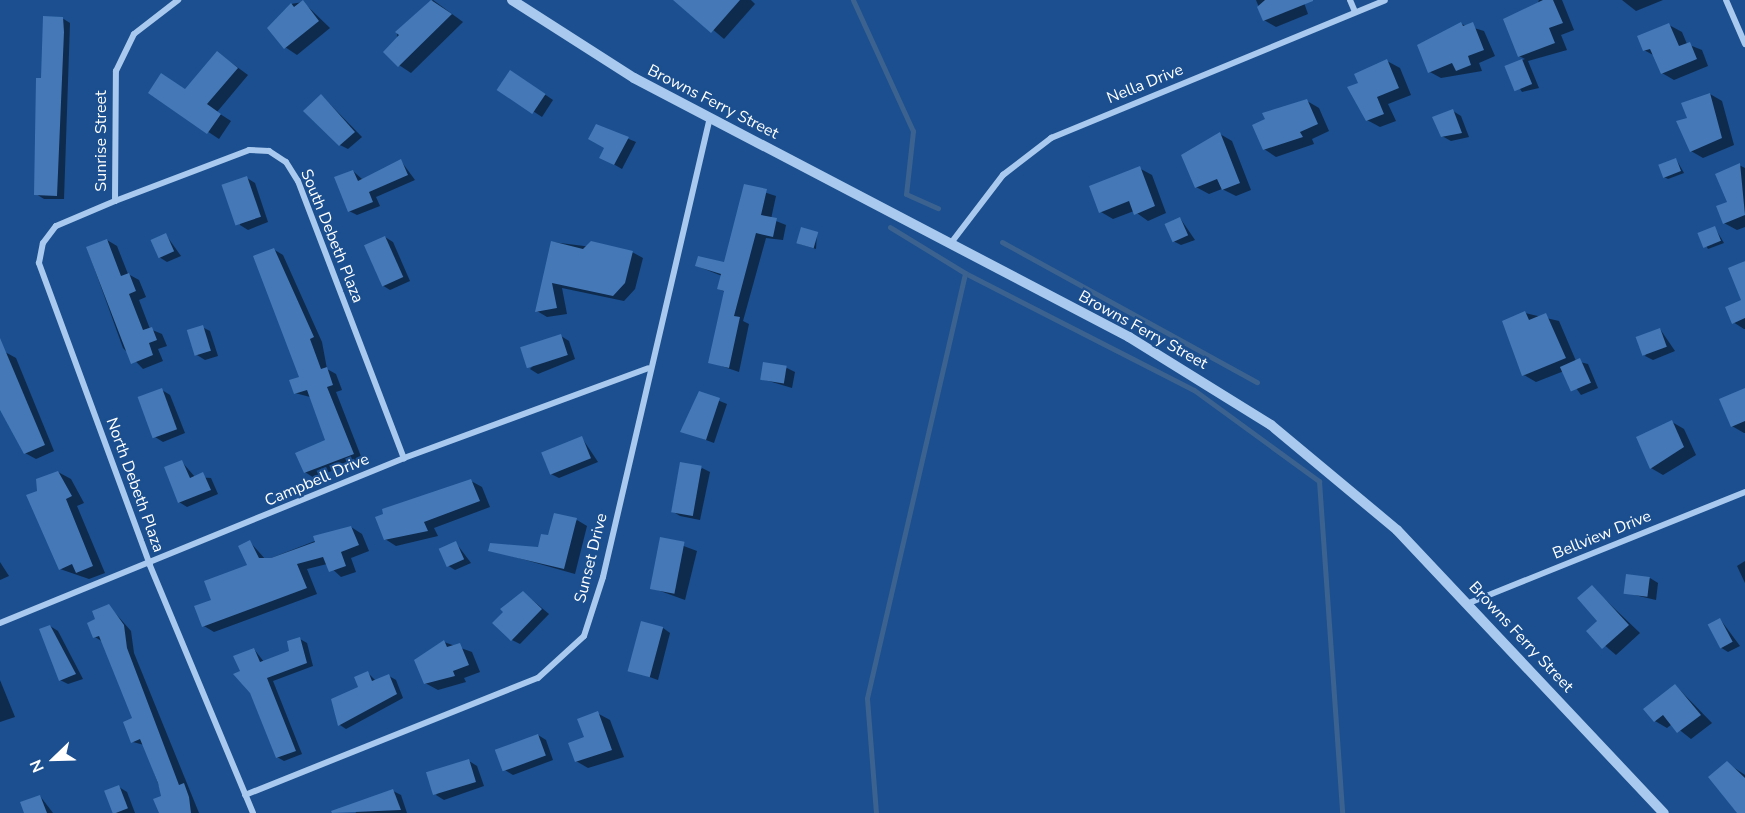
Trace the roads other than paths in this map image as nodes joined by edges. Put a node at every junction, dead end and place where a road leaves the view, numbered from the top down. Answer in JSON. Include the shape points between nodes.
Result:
{"nodes":[{"id":1,"x":178,"y":0,"type":"edge"},
{"id":2,"x":513,"y":0,"type":"edge"},
{"id":3,"x":1350,"y":0,"type":"edge"},
{"id":4,"x":1385,"y":0,"type":"edge"},
{"id":5,"x":1726,"y":0,"type":"edge"},
{"id":6,"x":1355,"y":12,"type":"junction"},
{"id":7,"x":1745,"y":44,"type":"edge"},
{"id":8,"x":710,"y":117,"type":"junction"},
{"id":9,"x":115,"y":201,"type":"junction"},
{"id":10,"x":951,"y":243,"type":"junction"},
{"id":11,"x":648,"y":368,"type":"junction"},
{"id":12,"x":404,"y":458,"type":"junction"},
{"id":13,"x":1745,"y":492,"type":"edge"},
{"id":14,"x":150,"y":565,"type":"junction"},
{"id":15,"x":1469,"y":603,"type":"junction"},
{"id":16,"x":0,"y":623,"type":"edge"},
{"id":17,"x":245,"y":795,"type":"junction"},
{"id":18,"x":253,"y":813,"type":"edge"},
{"id":19,"x":1664,"y":813,"type":"edge"}],
"edges":[{"from":1,"to":9,"type":"street","name":"Sunrise Street","via":[[134,34],[116,71]]},
{"from":2,"to":8,"type":"street","name":"Browns Ferry Street","via":[[634,78]]},
{"from":3,"to":6,"type":"street"},
{"from":4,"to":6,"type":"street","name":"Nella Drive"},
{"from":5,"to":7,"type":"street"},
{"from":6,"to":10,"type":"street","name":"Nella Drive","via":[[1052,138],[1003,175]]},
{"from":8,"to":10,"type":"street","name":"Browns Ferry Street"},
{"from":8,"to":11,"type":"street","name":"Sunset Drive"},
{"from":9,"to":12,"type":"street","name":"South Debeth Plaza","via":[[249,150],[269,151],[286,162]]},
{"from":9,"to":14,"type":"street","name":"North Debeth Plaza","via":[[56,226],[43,243],[39,263]]},
{"from":10,"to":15,"type":"street","name":"Browns Ferry Street","via":[[1140,343],[1271,425],[1397,530]]},
{"from":11,"to":12,"type":"street","name":"Campbell Drive"},
{"from":11,"to":17,"type":"street","name":"Sunset Drive","via":[[603,577],[584,636],[572,653],[538,678]]},
{"from":12,"to":14,"type":"street","name":"Campbell Drive"},
{"from":13,"to":15,"type":"street","name":"Bellview Drive"},
{"from":14,"to":16,"type":"street","name":"Campbell Drive"},
{"from":14,"to":17,"type":"street","name":"North Debeth Plaza"},
{"from":15,"to":19,"type":"street","name":"Browns Ferry Street"},
{"from":17,"to":18,"type":"street","name":"North Debeth Plaza"}]}
